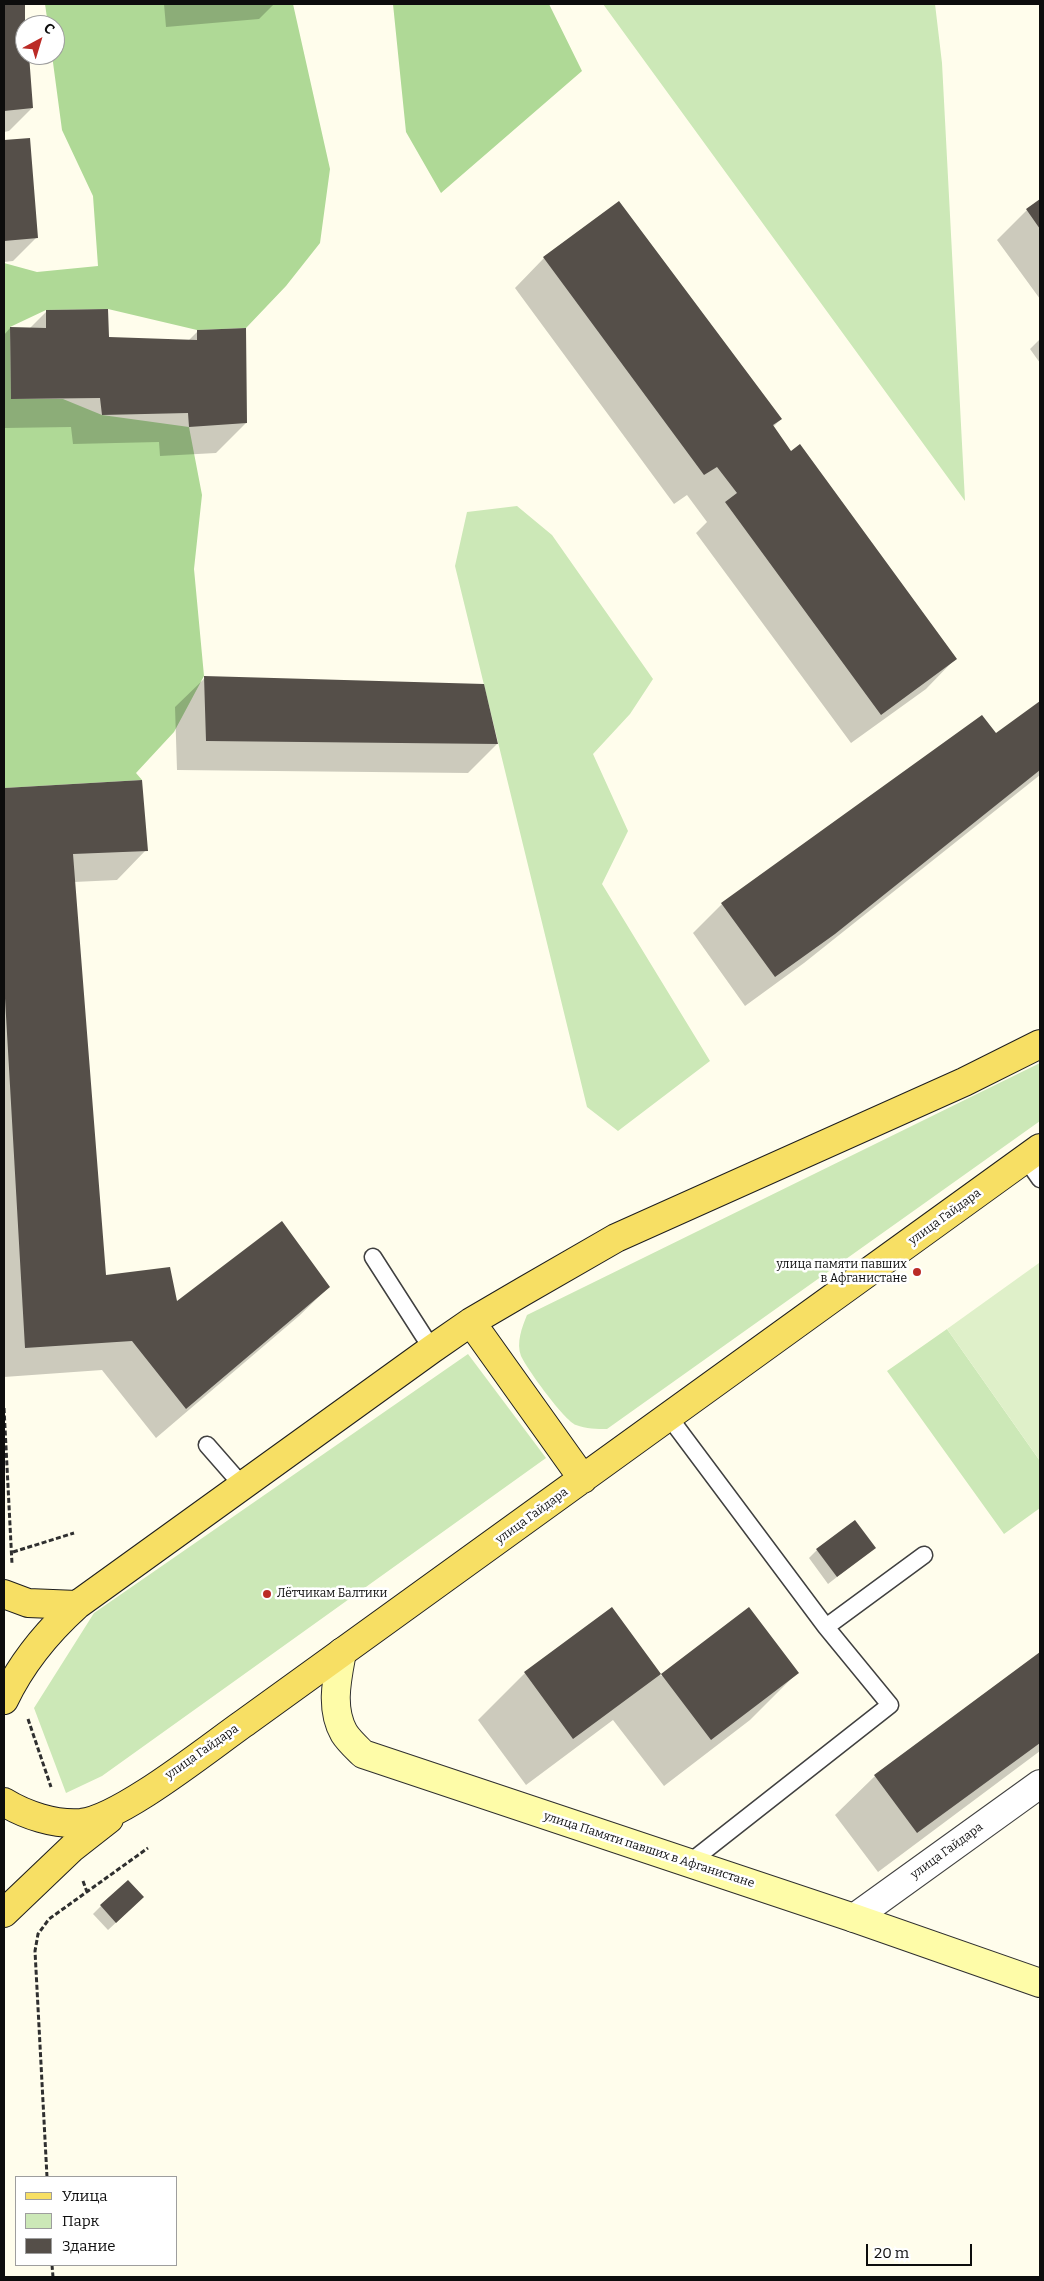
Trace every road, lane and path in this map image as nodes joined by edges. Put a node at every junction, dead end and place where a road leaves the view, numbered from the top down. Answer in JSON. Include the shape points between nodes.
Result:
{"nodes":[{"id":1,"x":1040,"y":1044,"type":"edge"},
{"id":2,"x":1035,"y":1162,"type":"edge"},
{"id":3,"x":373,"y":1257,"type":"dead end"},
{"id":4,"x":471,"y":1322,"type":"junction"},
{"id":5,"x":432,"y":1349,"type":"junction"},
{"id":6,"x":669,"y":1417,"type":"junction"},
{"id":7,"x":207,"y":1445,"type":"dead end"},
{"id":8,"x":583,"y":1479,"type":"junction"},
{"id":9,"x":242,"y":1485,"type":"junction"},
{"id":10,"x":74,"y":1533,"type":"dead end"},
{"id":11,"x":13,"y":1552,"type":"dead end"},
{"id":12,"x":924,"y":1555,"type":"dead end"},
{"id":13,"x":4,"y":1594,"type":"edge"},
{"id":14,"x":77,"y":1605,"type":"junction"},
{"id":15,"x":826,"y":1627,"type":"junction"},
{"id":16,"x":342,"y":1652,"type":"junction"},
{"id":17,"x":4,"y":1700,"type":"edge"},
{"id":18,"x":1040,"y":1784,"type":"edge"},
{"id":19,"x":4,"y":1802,"type":"edge"},
{"id":20,"x":124,"y":1807,"type":"junction"},
{"id":21,"x":148,"y":1848,"type":"dead end"},
{"id":22,"x":688,"y":1863,"type":"junction"},
{"id":23,"x":4,"y":1913,"type":"edge"},
{"id":24,"x":854,"y":1918,"type":"junction"},
{"id":25,"x":1040,"y":1983,"type":"edge"},
{"id":26,"x":47,"y":2176,"type":"edge"}],
"edges":[{"from":1,"to":4,"type":"main road","via":[[964,1082],[616,1238]]},
{"from":2,"to":6,"type":"main road","name":"улица Гайдара"},
{"from":3,"to":5,"type":"lane"},
{"from":4,"to":5,"type":"main road"},
{"from":4,"to":8,"type":"main road"},
{"from":5,"to":9,"type":"main road"},
{"from":6,"to":8,"type":"main road","name":"улица Гайдара"},
{"from":6,"to":15,"type":"lane"},
{"from":7,"to":9,"type":"lane"},
{"from":8,"to":16,"type":"main road","name":"улица Гайдара"},
{"from":9,"to":14,"type":"main road"},
{"from":10,"to":11,"type":"path"},
{"from":12,"to":15,"type":"lane"},
{"from":13,"to":14,"type":"main road","via":[[28,1603]]},
{"from":14,"to":17,"type":"main road","via":[[52,1627],[28,1656]]},
{"from":15,"to":22,"type":"lane","via":[[890,1705]]},
{"from":16,"to":20,"type":"main road","name":"улица Гайдара"},
{"from":16,"to":22,"type":"street","name":"улица Памяти павших в Афганистане","via":[[336,1686],[337,1714],[345,1734],[363,1754]]},
{"from":18,"to":24,"type":"street","name":"улица Гайдара"},
{"from":19,"to":20,"type":"main road","name":"улица Гайдара","via":[[20,1812],[82,1823]]},
{"from":20,"to":23,"type":"main road","via":[[72,1848]]},
{"from":21,"to":26,"type":"path","via":[[48,1919],[38,1934],[35,1951]]},
{"from":22,"to":24,"type":"street","name":"улица Памяти павших в Афганистане"},
{"from":24,"to":25,"type":"street","name":"улица Памяти павших в Афганистане"}]}
